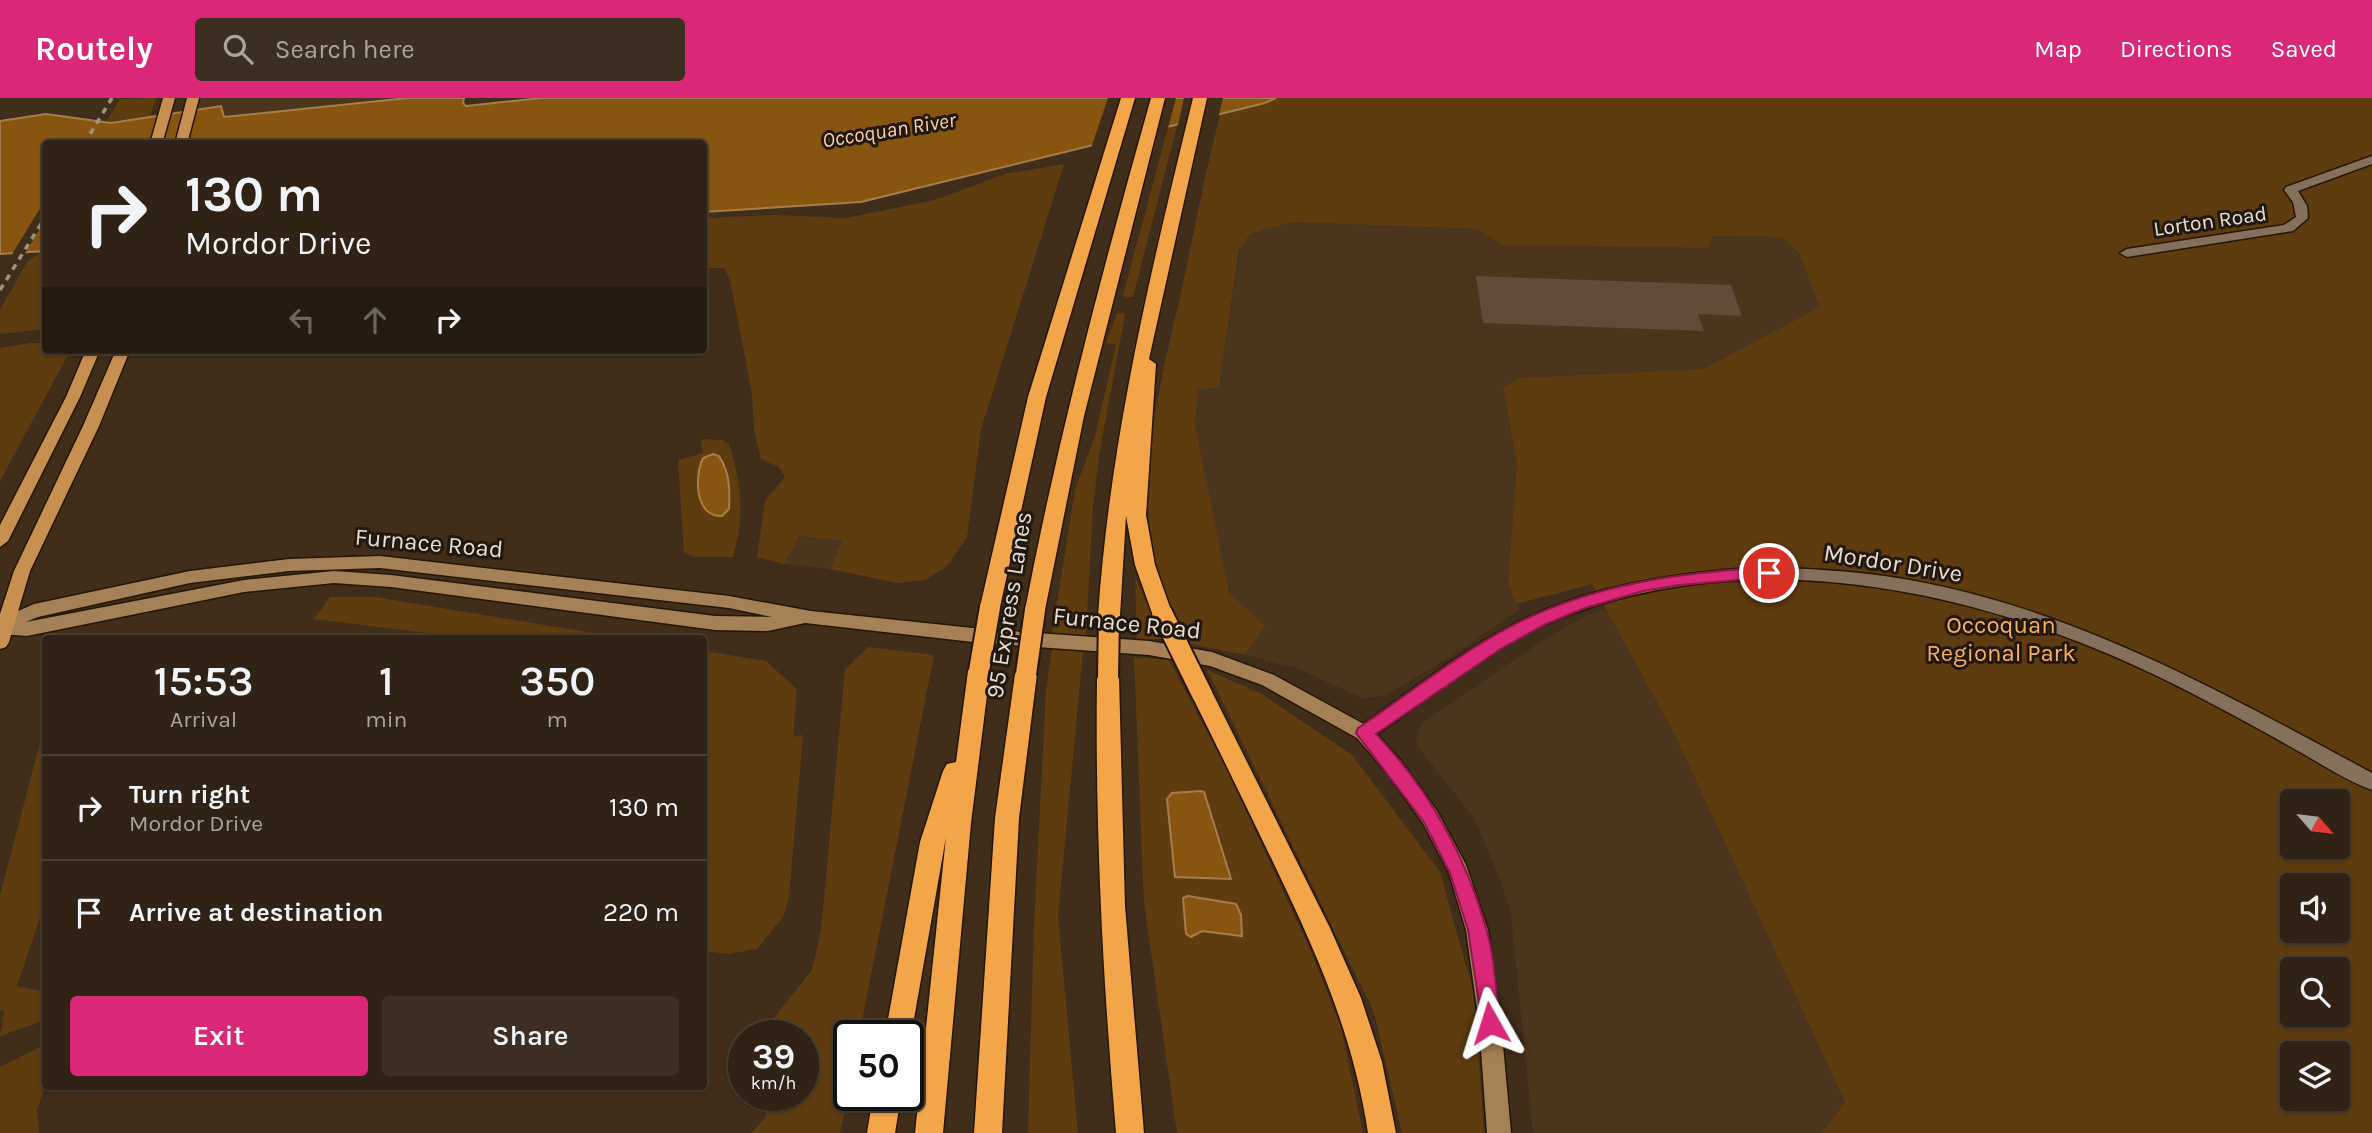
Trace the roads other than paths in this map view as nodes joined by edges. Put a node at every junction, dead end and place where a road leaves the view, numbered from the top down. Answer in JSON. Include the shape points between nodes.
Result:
{"nodes":[{"id":1,"x":169,"y":98,"type":"edge"},
{"id":2,"x":193,"y":98,"type":"edge"},
{"id":3,"x":1128,"y":98,"type":"edge"},
{"id":4,"x":1158,"y":98,"type":"edge"},
{"id":5,"x":1200,"y":98,"type":"edge"},
{"id":6,"x":157,"y":140,"type":"edge"},
{"id":7,"x":182,"y":140,"type":"edge"},
{"id":8,"x":2372,"y":160,"type":"edge"},
{"id":9,"x":2127,"y":253,"type":"dead end"},
{"id":10,"x":1147,"y":323,"type":"junction"},
{"id":11,"x":91,"y":354,"type":"edge"},
{"id":12,"x":121,"y":354,"type":"edge"},
{"id":13,"x":0,"y":541,"type":"edge"},
{"id":14,"x":446,"y":568,"type":"junction"},
{"id":15,"x":434,"y":587,"type":"junction"},
{"id":16,"x":811,"y":618,"type":"junction"},
{"id":17,"x":2,"y":631,"type":"edge"},
{"id":18,"x":971,"y":723,"type":"junction"},
{"id":19,"x":1364,"y":733,"type":"junction"},
{"id":20,"x":2372,"y":782,"type":"edge"},
{"id":21,"x":901,"y":1020,"type":"edge"},
{"id":22,"x":885,"y":1111,"type":"edge"},
{"id":23,"x":881,"y":1133,"type":"edge"},
{"id":24,"x":929,"y":1133,"type":"edge"},
{"id":25,"x":988,"y":1133,"type":"edge"},
{"id":26,"x":1129,"y":1133,"type":"edge"},
{"id":27,"x":1382,"y":1133,"type":"edge"},
{"id":28,"x":1499,"y":1133,"type":"edge"}],
"edges":[{"from":1,"to":6,"type":"main road"},
{"from":2,"to":7,"type":"main road"},
{"from":3,"to":18,"type":"highway","bridge":true,"via":[[1037,397],[990,607]]},
{"from":4,"to":25,"type":"highway","name":"95 Express Lanes","bridge":true,"via":[[1075,407],[1035,610],[1007,818]]},
{"from":5,"to":10,"type":"highway"},
{"from":8,"to":9,"type":"street","name":"Lorton Road","via":[[2290,190],[2301,201],[2303,212],[2294,226]]},
{"from":10,"to":26,"type":"highway","bridge":true,"via":[[1117,492],[1109,616],[1111,902]]},
{"from":10,"to":27,"type":"highway","bridge":true,"via":[[1147,395],[1136,514],[1144,564],[1162,613],[1342,977],[1363,1036]]},
{"from":11,"to":13,"type":"main road"},
{"from":12,"to":17,"type":"main road","via":[[36,538]]},
{"from":14,"to":15,"type":"main road"},
{"from":14,"to":16,"type":"main road","name":"Furnace Road","via":[[729,602]]},
{"from":14,"to":17,"type":"main road","name":"Furnace Road","via":[[358,562],[226,571],[34,611]]},
{"from":15,"to":16,"type":"main road","name":"Furnace Road","via":[[715,623],[768,624]]},
{"from":15,"to":17,"type":"main road","name":"Furnace Road","via":[[357,578],[284,580]]},
{"from":16,"to":19,"type":"main road","name":"Furnace Road","via":[[1192,654],[1268,680]]},
{"from":18,"to":21,"type":"highway","via":[[932,842]]},
{"from":18,"to":24,"type":"highway"},
{"from":19,"to":20,"type":"street","name":"Mordor Drive","via":[[1503,639],[1577,605],[1679,579],[1811,574],[1953,595],[2050,624],[2165,672]]},
{"from":19,"to":28,"type":"main road","name":"Furnace Road","via":[[1430,817],[1470,901],[1485,975]]},
{"from":22,"to":23,"type":"highway"}]}
